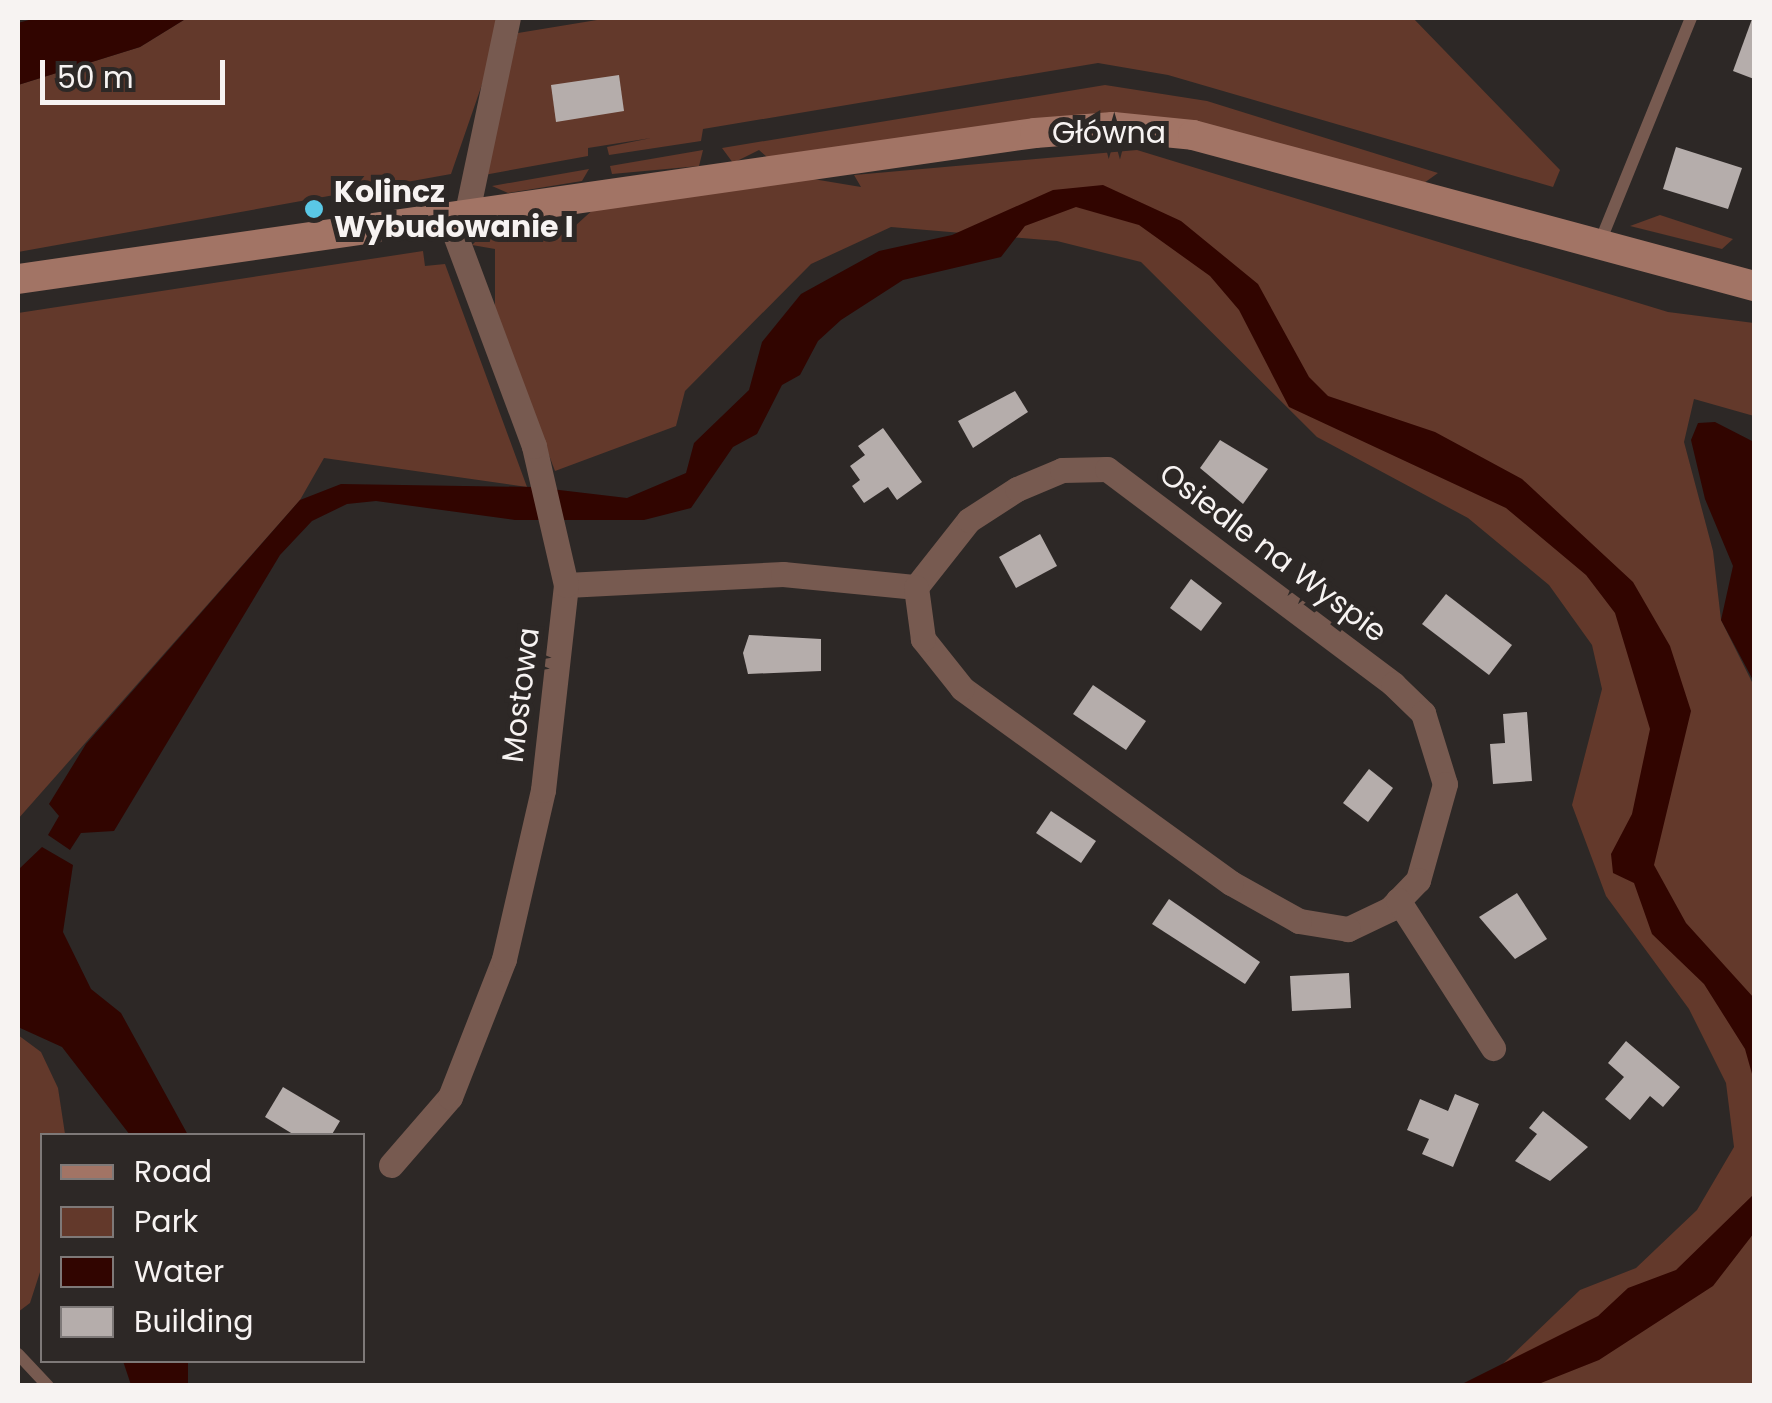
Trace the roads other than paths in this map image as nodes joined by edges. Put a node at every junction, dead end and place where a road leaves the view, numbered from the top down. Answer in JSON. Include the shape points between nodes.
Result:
{"nodes":[{"id":1,"x":508,"y":18,"type":"edge"},
{"id":2,"x":1690,"y":18,"type":"edge"},
{"id":3,"x":458,"y":214,"type":"junction"},
{"id":4,"x":1600,"y":245,"type":"junction"},
{"id":5,"x":18,"y":279,"type":"edge"},
{"id":6,"x":1754,"y":286,"type":"edge"},
{"id":7,"x":566,"y":585,"type":"junction"},
{"id":8,"x":916,"y":587,"type":"junction"},
{"id":9,"x":1398,"y":900,"type":"junction"},
{"id":10,"x":1493,"y":1048,"type":"dead end"},
{"id":11,"x":392,"y":1165,"type":"dead end"},
{"id":12,"x":18,"y":1354,"type":"edge"},
{"id":13,"x":48,"y":1386,"type":"edge"}],
"edges":[{"from":1,"to":3,"type":"street"},
{"from":2,"to":4,"type":"lane"},
{"from":3,"to":4,"type":"street","name":"Główna","via":[[1113,127],[1193,135]]},
{"from":3,"to":5,"type":"street","name":"Główna"},
{"from":3,"to":7,"type":"street","name":"Mostowa","via":[[534,446]]},
{"from":4,"to":6,"type":"street","name":"Główna"},
{"from":7,"to":8,"type":"street","via":[[783,574]]},
{"from":7,"to":11,"type":"street","name":"Mostowa","via":[[542,790],[504,958],[450,1098]]},
{"from":8,"to":9,"type":"street","name":"Osiedle na Wyspie","via":[[923,638],[962,688],[1231,884],[1299,921],[1348,929]]},
{"from":8,"to":9,"type":"street","name":"Osiedle na Wyspie","via":[[969,520],[1017,489],[1062,470],[1107,470],[1423,713],[1445,784],[1418,880]]},
{"from":9,"to":10,"type":"street"},
{"from":12,"to":13,"type":"lane"}]}
